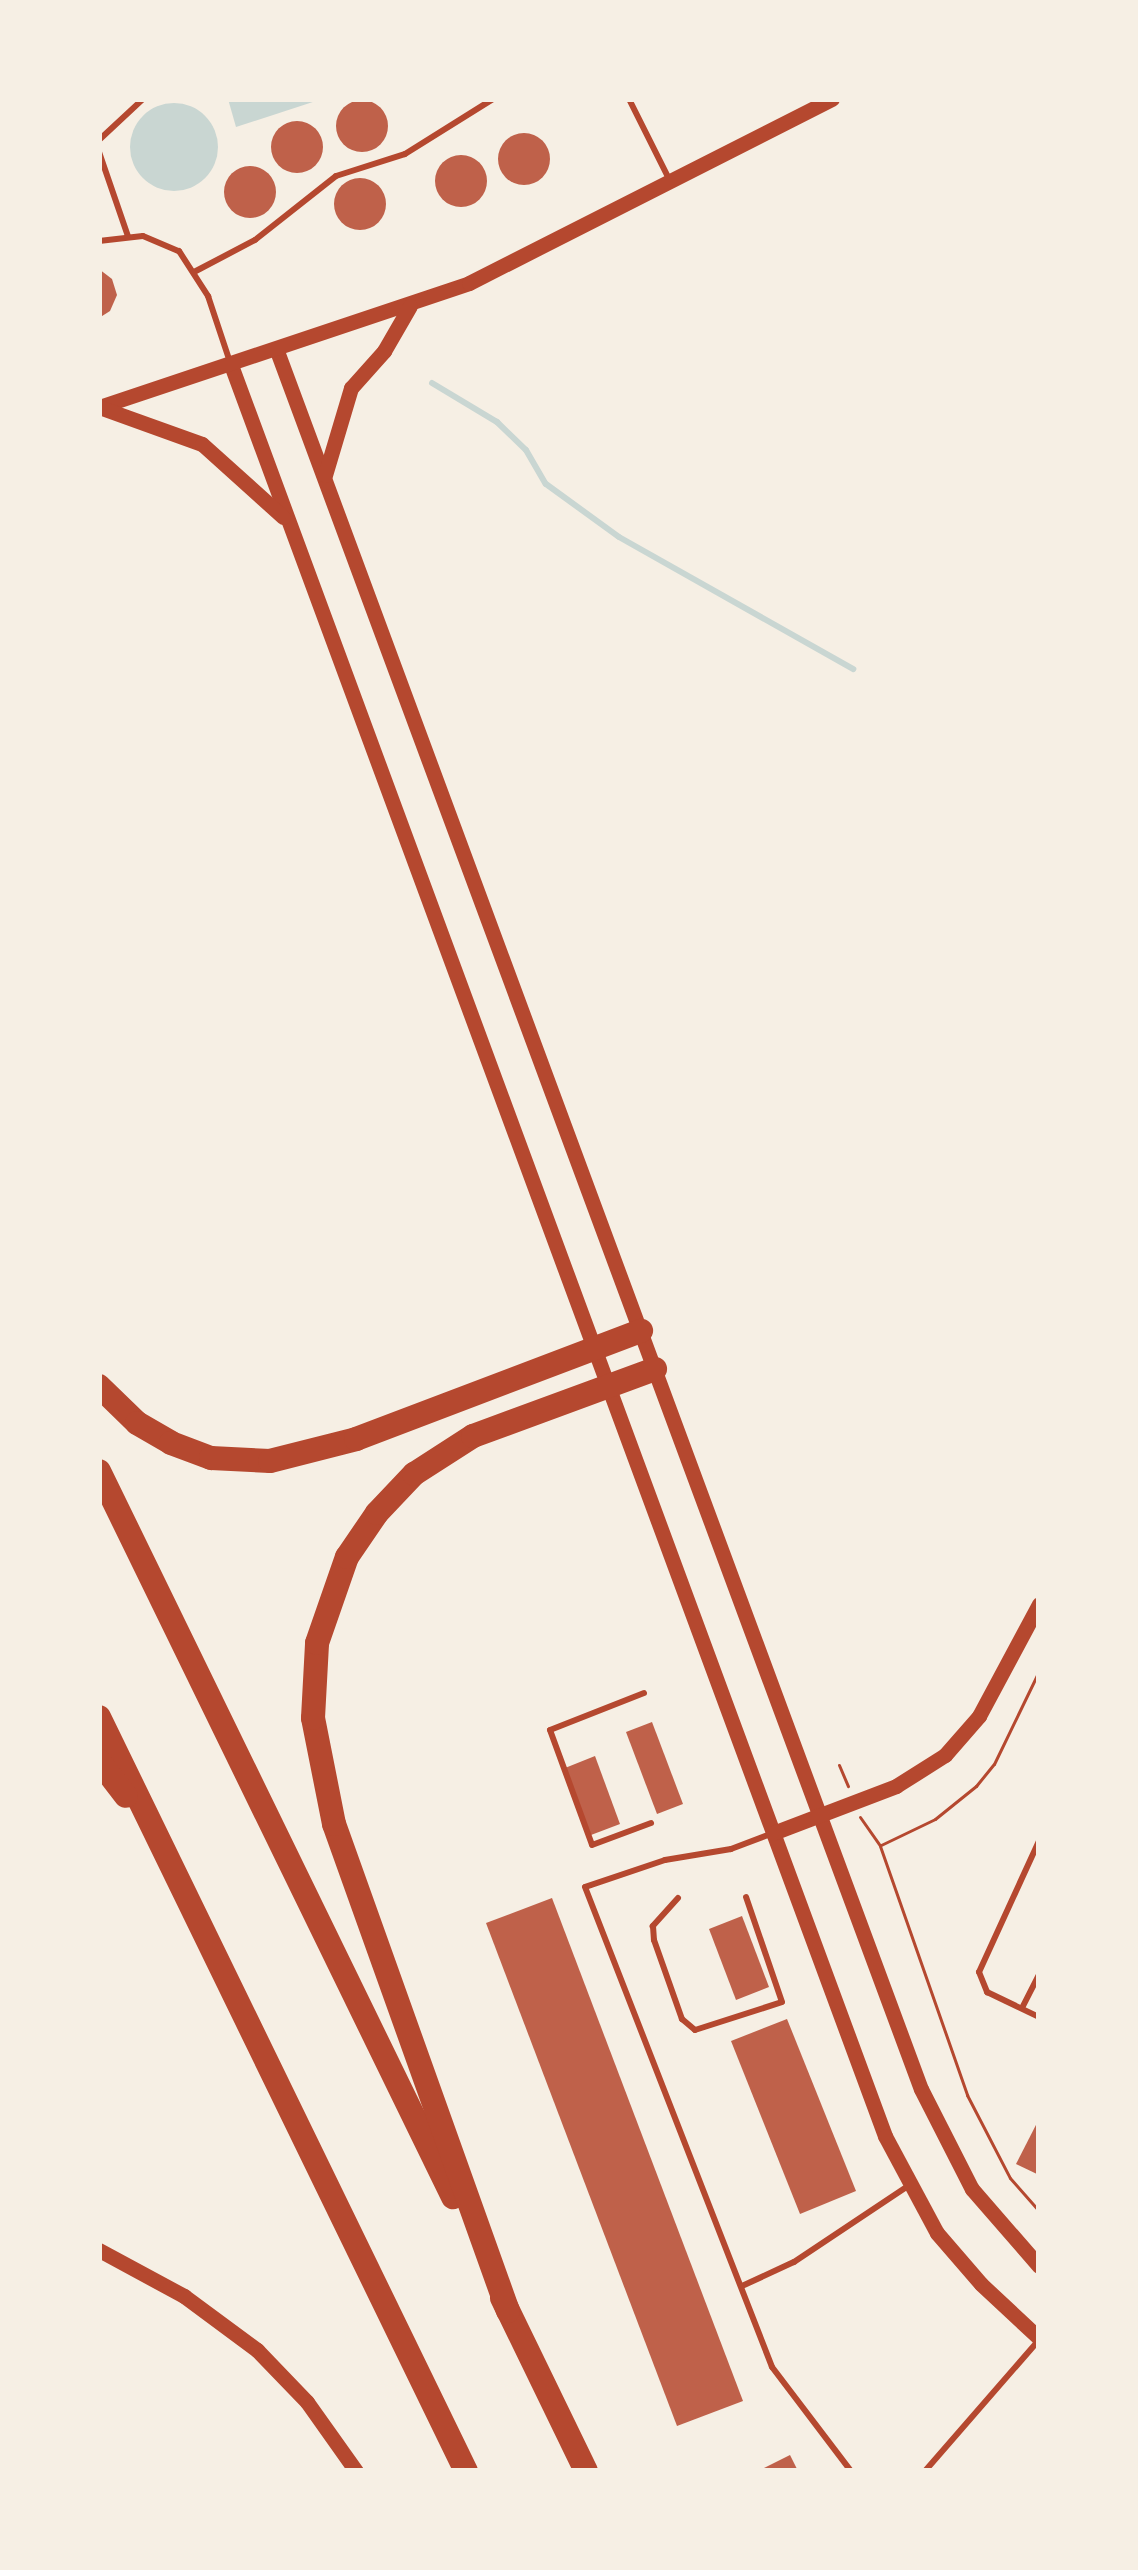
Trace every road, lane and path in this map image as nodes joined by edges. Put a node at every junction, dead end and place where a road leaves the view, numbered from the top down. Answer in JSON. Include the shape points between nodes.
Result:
{"nodes":[{"id":1,"x":124,"y":99,"type":"edge"},
{"id":2,"x":143,"y":99,"type":"edge"},
{"id":3,"x":494,"y":99,"type":"edge"},
{"id":4,"x":629,"y":99,"type":"edge"},
{"id":5,"x":832,"y":99,"type":"edge"},
{"id":6,"x":132,"y":104,"type":"junction"},
{"id":7,"x":99,"y":140,"type":"edge"},
{"id":8,"x":99,"y":152,"type":"edge"},
{"id":9,"x":670,"y":182,"type":"junction"},
{"id":10,"x":128,"y":236,"type":"junction"},
{"id":11,"x":99,"y":241,"type":"edge"},
{"id":12,"x":194,"y":272,"type":"junction"},
{"id":13,"x":410,"y":307,"type":"junction"},
{"id":14,"x":277,"y":351,"type":"junction"},
{"id":15,"x":231,"y":365,"type":"junction"},
{"id":16,"x":99,"y":407,"type":"edge"},
{"id":17,"x":324,"y":478,"type":"junction"},
{"id":18,"x":286,"y":518,"type":"junction"},
{"id":19,"x":641,"y":1331,"type":"junction"},
{"id":20,"x":592,"y":1350,"type":"junction"},
{"id":21,"x":656,"y":1369,"type":"junction"},
{"id":22,"x":99,"y":1386,"type":"edge"},
{"id":23,"x":607,"y":1388,"type":"junction"},
{"id":24,"x":99,"y":1471,"type":"edge"},
{"id":25,"x":1039,"y":1604,"type":"edge"},
{"id":26,"x":1039,"y":1671,"type":"edge"},
{"id":27,"x":644,"y":1693,"type":"dead end"},
{"id":28,"x":99,"y":1717,"type":"edge"},
{"id":29,"x":99,"y":1761,"type":"edge"},
{"id":30,"x":820,"y":1815,"type":"junction"},
{"id":31,"x":650,"y":1823,"type":"dead end"},
{"id":32,"x":865,"y":1830,"type":"dead end"},
{"id":33,"x":772,"y":1833,"type":"junction"},
{"id":34,"x":157,"y":1835,"type":"junction"},
{"id":35,"x":1039,"y":1841,"type":"edge"},
{"id":36,"x":880,"y":1846,"type":"junction"},
{"id":37,"x":746,"y":1897,"type":"dead end"},
{"id":38,"x":678,"y":1898,"type":"dead end"},
{"id":39,"x":1039,"y":1974,"type":"edge"},
{"id":40,"x":1022,"y":2008,"type":"junction"},
{"id":41,"x":1039,"y":2017,"type":"edge"},
{"id":42,"x":908,"y":2186,"type":"junction"},
{"id":43,"x":1039,"y":2211,"type":"edge"},
{"id":44,"x":99,"y":2250,"type":"edge"},
{"id":45,"x":1039,"y":2266,"type":"edge"},
{"id":46,"x":741,"y":2287,"type":"junction"},
{"id":47,"x":508,"y":2311,"type":"junction"},
{"id":48,"x":1039,"y":2338,"type":"edge"},
{"id":49,"x":356,"y":2471,"type":"edge"},
{"id":50,"x":466,"y":2471,"type":"edge"},
{"id":51,"x":586,"y":2471,"type":"edge"},
{"id":52,"x":851,"y":2471,"type":"edge"},
{"id":53,"x":925,"y":2471,"type":"edge"}],
"edges":[{"from":1,"to":6,"type":"lane"},
{"from":2,"to":6,"type":"lane"},
{"from":3,"to":12,"type":"lane","via":[[405,154],[329,180],[255,240]]},
{"from":4,"to":9,"type":"lane"},
{"from":5,"to":9,"type":"street"},
{"from":6,"to":7,"type":"lane"},
{"from":8,"to":10,"type":"lane"},
{"from":9,"to":13,"type":"street"},
{"from":10,"to":11,"type":"lane"},
{"from":10,"to":12,"type":"lane","via":[[164,241]]},
{"from":12,"to":15,"type":"lane"},
{"from":13,"to":14,"type":"street"},
{"from":13,"to":17,"type":"street","via":[[350,388]]},
{"from":14,"to":15,"type":"street"},
{"from":14,"to":17,"type":"street"},
{"from":15,"to":16,"type":"street"},
{"from":15,"to":18,"type":"street"},
{"from":16,"to":18,"type":"street","via":[[202,444]]},
{"from":17,"to":19,"type":"street"},
{"from":18,"to":20,"type":"street"},
{"from":19,"to":20,"type":"highway"},
{"from":19,"to":21,"type":"street"},
{"from":20,"to":22,"type":"highway","via":[[356,1439],[270,1461],[211,1458],[171,1443]]},
{"from":20,"to":23,"type":"street"},
{"from":21,"to":23,"type":"highway"},
{"from":21,"to":30,"type":"street"},
{"from":23,"to":33,"type":"street"},
{"from":23,"to":47,"type":"highway","via":[[465,1440],[402,1486],[340,1572],[314,1670],[317,1753],[334,1824]]},
{"from":24,"to":47,"type":"highway"},
{"from":25,"to":30,"type":"street","via":[[961,1741],[909,1779]]},
{"from":26,"to":36,"type":"path","via":[[976,1786],[935,1819]]},
{"from":27,"to":31,"type":"lane","via":[[550,1730],[592,1845]]},
{"from":28,"to":34,"type":"highway"},
{"from":29,"to":34,"type":"highway"},
{"from":30,"to":33,"type":"street"},
{"from":30,"to":45,"type":"street","via":[[932,2118],[983,2206]]},
{"from":32,"to":36,"type":"path"},
{"from":33,"to":42,"type":"street"},
{"from":33,"to":46,"type":"lane","via":[[585,1887]]},
{"from":34,"to":50,"type":"highway"},
{"from":35,"to":40,"type":"lane","via":[[979,1972],[987,1992]]},
{"from":36,"to":43,"type":"path","via":[[961,2082],[1006,2172]]},
{"from":37,"to":38,"type":"lane","via":[[782,2002],[695,2030],[682,2019],[654,1940],[653,1926]]},
{"from":39,"to":40,"type":"lane"},
{"from":40,"to":41,"type":"lane"},
{"from":42,"to":46,"type":"lane"},
{"from":42,"to":48,"type":"street","via":[[958,2259]]},
{"from":44,"to":49,"type":"street","via":[[184,2296],[256,2350],[308,2402]]},
{"from":46,"to":52,"type":"lane","via":[[772,2367]]},
{"from":47,"to":51,"type":"highway"},
{"from":48,"to":53,"type":"lane"}]}
